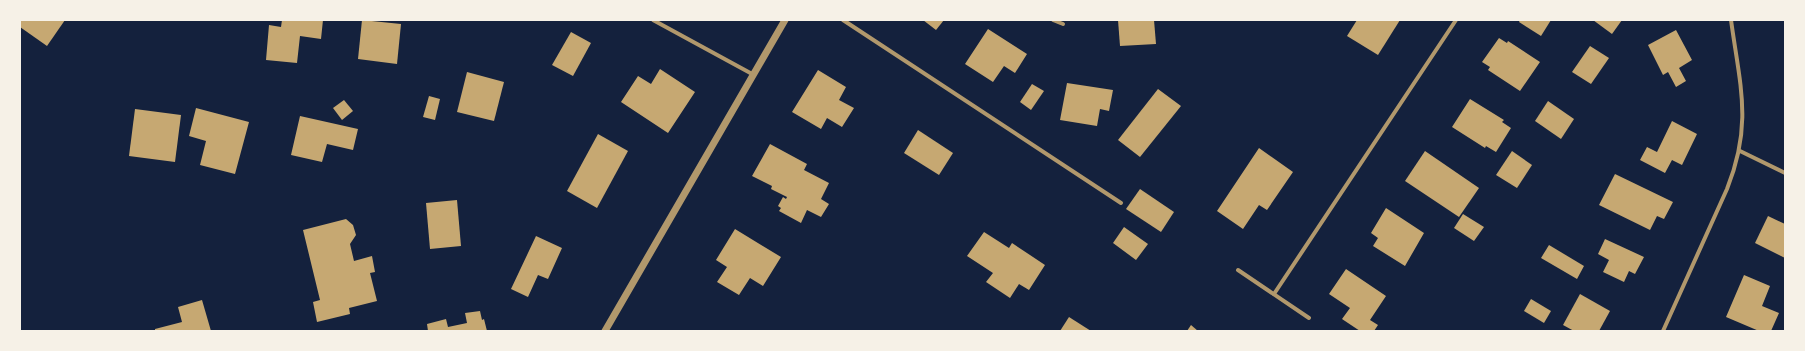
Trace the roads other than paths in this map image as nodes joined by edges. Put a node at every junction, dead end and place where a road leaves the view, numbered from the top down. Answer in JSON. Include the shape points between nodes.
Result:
{"nodes":[{"id":1,"x":653,"y":20,"type":"edge"},
{"id":2,"x":785,"y":20,"type":"edge"},
{"id":3,"x":843,"y":20,"type":"edge"},
{"id":4,"x":1053,"y":20,"type":"edge"},
{"id":5,"x":1456,"y":20,"type":"edge"},
{"id":6,"x":1731,"y":20,"type":"edge"},
{"id":7,"x":1063,"y":24,"type":"dead end"},
{"id":8,"x":754,"y":75,"type":"junction"},
{"id":9,"x":1740,"y":150,"type":"junction"},
{"id":10,"x":1785,"y":173,"type":"edge"},
{"id":11,"x":1121,"y":203,"type":"dead end"},
{"id":12,"x":1238,"y":270,"type":"dead end"},
{"id":13,"x":1274,"y":294,"type":"junction"},
{"id":14,"x":1309,"y":318,"type":"dead end"},
{"id":15,"x":605,"y":331,"type":"edge"},
{"id":16,"x":1663,"y":331,"type":"edge"}],
"edges":[{"from":1,"to":8,"type":"street"},
{"from":2,"to":8,"type":"street"},
{"from":3,"to":11,"type":"street"},
{"from":4,"to":7,"type":"street"},
{"from":5,"to":13,"type":"street"},
{"from":6,"to":9,"type":"street","via":[[1743,97]]},
{"from":8,"to":15,"type":"street"},
{"from":9,"to":10,"type":"street"},
{"from":9,"to":16,"type":"street","via":[[1727,189]]},
{"from":12,"to":13,"type":"street"},
{"from":13,"to":14,"type":"street"}]}
